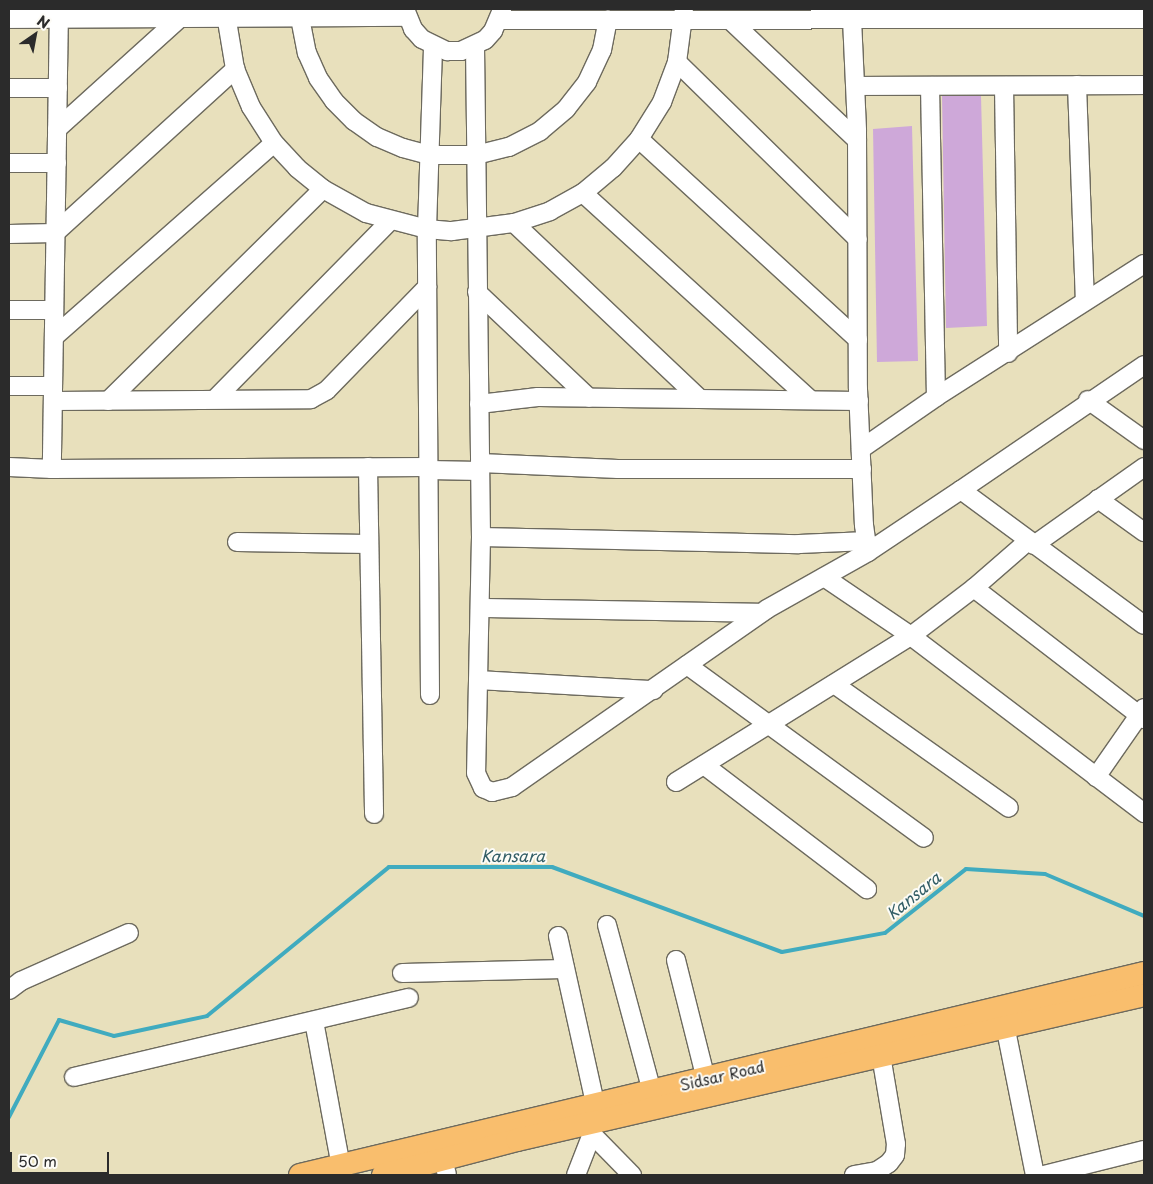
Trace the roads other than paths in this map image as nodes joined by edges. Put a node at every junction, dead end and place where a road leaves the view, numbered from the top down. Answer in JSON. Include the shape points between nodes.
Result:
{"nodes":[{"id":1,"x":225,"y":13,"type":"edge"},
{"id":2,"x":406,"y":13,"type":"edge"},
{"id":3,"x":59,"y":14,"type":"edge"},
{"id":4,"x":684,"y":14,"type":"edge"},
{"id":5,"x":747,"y":14,"type":"edge"},
{"id":6,"x":500,"y":15,"type":"edge"},
{"id":7,"x":1142,"y":15,"type":"edge"},
{"id":8,"x":9,"y":18,"type":"edge"},
{"id":9,"x":180,"y":18,"type":"junction"},
{"id":10,"x":300,"y":18,"type":"junction"},
{"id":11,"x":852,"y":19,"type":"junction"},
{"id":12,"x":608,"y":20,"type":"junction"},
{"id":13,"x":730,"y":20,"type":"junction"},
{"id":14,"x":475,"y":46,"type":"junction"},
{"id":15,"x":433,"y":47,"type":"junction"},
{"id":16,"x":677,"y":62,"type":"junction"},
{"id":17,"x":235,"y":69,"type":"junction"},
{"id":18,"x":1144,"y":85,"type":"edge"},
{"id":19,"x":856,"y":86,"type":"junction"},
{"id":20,"x":930,"y":86,"type":"junction"},
{"id":21,"x":1004,"y":86,"type":"junction"},
{"id":22,"x":1077,"y":86,"type":"junction"},
{"id":23,"x":9,"y":88,"type":"edge"},
{"id":24,"x":58,"y":88,"type":"junction"},
{"id":25,"x":57,"y":129,"type":"junction"},
{"id":26,"x":640,"y":139,"type":"junction"},
{"id":27,"x":857,"y":140,"type":"junction"},
{"id":28,"x":274,"y":143,"type":"junction"},
{"id":29,"x":430,"y":155,"type":"junction"},
{"id":30,"x":476,"y":155,"type":"junction"},
{"id":31,"x":9,"y":163,"type":"edge"},
{"id":32,"x":57,"y":163,"type":"junction"},
{"id":33,"x":323,"y":189,"type":"junction"},
{"id":34,"x":583,"y":192,"type":"junction"},
{"id":35,"x":390,"y":221,"type":"junction"},
{"id":36,"x":514,"y":223,"type":"junction"},
{"id":37,"x":427,"y":229,"type":"junction"},
{"id":38,"x":476,"y":230,"type":"junction"},
{"id":39,"x":55,"y":233,"type":"junction"},
{"id":40,"x":9,"y":234,"type":"edge"},
{"id":41,"x":858,"y":239,"type":"junction"},
{"id":42,"x":1144,"y":264,"type":"edge"},
{"id":43,"x":427,"y":287,"type":"junction"},
{"id":44,"x":477,"y":292,"type":"junction"},
{"id":45,"x":1085,"y":302,"type":"junction"},
{"id":46,"x":9,"y":310,"type":"edge"},
{"id":47,"x":54,"y":310,"type":"junction"},
{"id":48,"x":54,"y":337,"type":"junction"},
{"id":49,"x":858,"y":340,"type":"junction"},
{"id":50,"x":1008,"y":353,"type":"junction"},
{"id":51,"x":1144,"y":365,"type":"edge"},
{"id":52,"x":9,"y":386,"type":"edge"},
{"id":53,"x":53,"y":394,"type":"junction"},
{"id":54,"x":936,"y":396,"type":"junction"},
{"id":55,"x":589,"y":398,"type":"junction"},
{"id":56,"x":699,"y":398,"type":"junction"},
{"id":57,"x":810,"y":399,"type":"junction"},
{"id":58,"x":215,"y":400,"type":"junction"},
{"id":59,"x":1088,"y":400,"type":"junction"},
{"id":60,"x":108,"y":401,"type":"junction"},
{"id":61,"x":859,"y":401,"type":"junction"},
{"id":62,"x":479,"y":404,"type":"junction"},
{"id":63,"x":1144,"y":440,"type":"edge"},
{"id":64,"x":861,"y":449,"type":"junction"},
{"id":65,"x":9,"y":467,"type":"edge"},
{"id":66,"x":368,"y":467,"type":"junction"},
{"id":67,"x":480,"y":467,"type":"junction"},
{"id":68,"x":1144,"y":467,"type":"edge"},
{"id":69,"x":429,"y":468,"type":"junction"},
{"id":70,"x":52,"y":469,"type":"junction"},
{"id":71,"x":862,"y":469,"type":"junction"},
{"id":72,"x":961,"y":490,"type":"junction"},
{"id":73,"x":1098,"y":499,"type":"junction"},
{"id":74,"x":1144,"y":532,"type":"edge"},
{"id":75,"x":481,"y":537,"type":"junction"},
{"id":76,"x":237,"y":542,"type":"dead end"},
{"id":77,"x":1031,"y":543,"type":"junction"},
{"id":78,"x":369,"y":544,"type":"junction"},
{"id":79,"x":868,"y":547,"type":"junction"},
{"id":80,"x":824,"y":577,"type":"junction"},
{"id":81,"x":974,"y":588,"type":"junction"},
{"id":82,"x":480,"y":608,"type":"junction"},
{"id":83,"x":761,"y":613,"type":"junction"},
{"id":84,"x":1144,"y":624,"type":"edge"},
{"id":85,"x":911,"y":636,"type":"junction"},
{"id":86,"x":687,"y":665,"type":"junction"},
{"id":87,"x":478,"y":680,"type":"junction"},
{"id":88,"x":834,"y":684,"type":"junction"},
{"id":89,"x":654,"y":690,"type":"junction"},
{"id":90,"x":430,"y":695,"type":"dead end"},
{"id":91,"x":1143,"y":714,"type":"edge"},
{"id":92,"x":769,"y":725,"type":"junction"},
{"id":93,"x":704,"y":765,"type":"junction"},
{"id":94,"x":1096,"y":777,"type":"junction"},
{"id":95,"x":676,"y":782,"type":"dead end"},
{"id":96,"x":1009,"y":808,"type":"dead end"},
{"id":97,"x":1144,"y":813,"type":"edge"},
{"id":98,"x":374,"y":814,"type":"dead end"},
{"id":99,"x":924,"y":838,"type":"dead end"},
{"id":100,"x":867,"y":889,"type":"dead end"},
{"id":101,"x":607,"y":925,"type":"dead end"},
{"id":102,"x":129,"y":933,"type":"dead end"},
{"id":103,"x":558,"y":936,"type":"dead end"},
{"id":104,"x":676,"y":960,"type":"dead end"},
{"id":105,"x":565,"y":969,"type":"junction"},
{"id":106,"x":402,"y":973,"type":"dead end"},
{"id":107,"x":1144,"y":974,"type":"edge"},
{"id":108,"x":9,"y":990,"type":"edge"},
{"id":109,"x":1144,"y":995,"type":"edge"},
{"id":110,"x":410,"y":998,"type":"dead end"},
{"id":111,"x":1004,"y":1017,"type":"junction"},
{"id":112,"x":314,"y":1020,"type":"junction"},
{"id":113,"x":879,"y":1047,"type":"junction"},
{"id":114,"x":74,"y":1077,"type":"dead end"},
{"id":115,"x":706,"y":1079,"type":"junction"},
{"id":116,"x":652,"y":1092,"type":"junction"},
{"id":117,"x":592,"y":1121,"type":"junction"},
{"id":118,"x":1144,"y":1150,"type":"edge"},
{"id":119,"x":445,"y":1167,"type":"edge"},
{"id":120,"x":349,"y":1168,"type":"edge"},
{"id":121,"x":863,"y":1174,"type":"edge"},
{"id":122,"x":300,"y":1175,"type":"edge"},
{"id":123,"x":383,"y":1175,"type":"edge"},
{"id":124,"x":576,"y":1175,"type":"edge"},
{"id":125,"x":632,"y":1175,"type":"edge"},
{"id":126,"x":1035,"y":1175,"type":"edge"},
{"id":127,"x":1044,"y":1175,"type":"edge"}],
"edges":[{"from":1,"to":9,"type":"street"},
{"from":1,"to":10,"type":"street"},
{"from":1,"to":17,"type":"street"},
{"from":2,"to":10,"type":"street"},
{"from":2,"to":15,"type":"street","via":[[422,39]]},
{"from":3,"to":8,"type":"street"},
{"from":3,"to":9,"type":"street"},
{"from":3,"to":24,"type":"street"},
{"from":4,"to":12,"type":"street"},
{"from":4,"to":13,"type":"street"},
{"from":4,"to":16,"type":"street"},
{"from":5,"to":11,"type":"street"},
{"from":5,"to":13,"type":"street"},
{"from":6,"to":12,"type":"street"},
{"from":6,"to":14,"type":"street","via":[[493,31]]},
{"from":7,"to":11,"type":"street"},
{"from":9,"to":25,"type":"street"},
{"from":10,"to":29,"type":"street","via":[[307,53],[318,78],[334,101],[377,136]]},
{"from":11,"to":19,"type":"street"},
{"from":12,"to":30,"type":"street","via":[[602,50],[587,82],[566,109],[540,131],[509,147]]},
{"from":13,"to":27,"type":"street"},
{"from":14,"to":15,"type":"street","via":[[447,51]]},
{"from":14,"to":30,"type":"street"},
{"from":15,"to":29,"type":"street"},
{"from":16,"to":26,"type":"street","via":[[662,102]]},
{"from":16,"to":41,"type":"street"},
{"from":17,"to":28,"type":"street","via":[[251,107]]},
{"from":17,"to":39,"type":"street"},
{"from":18,"to":22,"type":"street"},
{"from":19,"to":20,"type":"street"},
{"from":19,"to":27,"type":"street"},
{"from":20,"to":21,"type":"street"},
{"from":20,"to":54,"type":"street"},
{"from":21,"to":22,"type":"street"},
{"from":21,"to":50,"type":"street"},
{"from":22,"to":45,"type":"street"},
{"from":23,"to":24,"type":"street"},
{"from":24,"to":25,"type":"street"},
{"from":25,"to":32,"type":"street"},
{"from":26,"to":34,"type":"street","via":[[614,168]]},
{"from":26,"to":49,"type":"street"},
{"from":27,"to":41,"type":"street"},
{"from":28,"to":33,"type":"street"},
{"from":28,"to":48,"type":"street"},
{"from":29,"to":30,"type":"street"},
{"from":29,"to":37,"type":"street"},
{"from":30,"to":38,"type":"street"},
{"from":31,"to":32,"type":"street"},
{"from":32,"to":39,"type":"street"},
{"from":33,"to":35,"type":"street","via":[[344,202]]},
{"from":33,"to":60,"type":"street"},
{"from":34,"to":36,"type":"street","via":[[550,211]]},
{"from":34,"to":57,"type":"street"},
{"from":35,"to":37,"type":"street"},
{"from":35,"to":58,"type":"street"},
{"from":36,"to":38,"type":"street"},
{"from":36,"to":56,"type":"street"},
{"from":37,"to":38,"type":"street"},
{"from":37,"to":43,"type":"street"},
{"from":38,"to":44,"type":"street"},
{"from":39,"to":40,"type":"street"},
{"from":39,"to":47,"type":"street"},
{"from":41,"to":49,"type":"street"},
{"from":42,"to":45,"type":"street"},
{"from":43,"to":58,"type":"street","via":[[318,396]]},
{"from":43,"to":69,"type":"street"},
{"from":44,"to":55,"type":"street"},
{"from":44,"to":62,"type":"street"},
{"from":45,"to":50,"type":"street"},
{"from":46,"to":47,"type":"street"},
{"from":47,"to":48,"type":"street"},
{"from":48,"to":53,"type":"street"},
{"from":49,"to":61,"type":"street"},
{"from":50,"to":54,"type":"street"},
{"from":51,"to":59,"type":"street"},
{"from":52,"to":53,"type":"street"},
{"from":53,"to":60,"type":"street"},
{"from":53,"to":70,"type":"street"},
{"from":54,"to":64,"type":"street"},
{"from":55,"to":56,"type":"street"},
{"from":55,"to":62,"type":"street","via":[[538,397]]},
{"from":56,"to":57,"type":"street"},
{"from":57,"to":61,"type":"street"},
{"from":58,"to":60,"type":"street"},
{"from":59,"to":63,"type":"street"},
{"from":59,"to":72,"type":"street"},
{"from":61,"to":64,"type":"street"},
{"from":62,"to":67,"type":"street"},
{"from":64,"to":71,"type":"street"},
{"from":65,"to":70,"type":"street"},
{"from":66,"to":69,"type":"street"},
{"from":66,"to":70,"type":"street"},
{"from":66,"to":78,"type":"street"},
{"from":67,"to":69,"type":"street"},
{"from":67,"to":71,"type":"street"},
{"from":67,"to":75,"type":"street"},
{"from":68,"to":73,"type":"street"},
{"from":69,"to":90,"type":"street"},
{"from":71,"to":79,"type":"street"},
{"from":72,"to":77,"type":"street"},
{"from":72,"to":79,"type":"street"},
{"from":73,"to":74,"type":"street"},
{"from":73,"to":77,"type":"street"},
{"from":75,"to":79,"type":"street"},
{"from":75,"to":82,"type":"street"},
{"from":76,"to":78,"type":"street"},
{"from":77,"to":81,"type":"street"},
{"from":77,"to":84,"type":"street"},
{"from":78,"to":98,"type":"street"},
{"from":79,"to":80,"type":"street"},
{"from":80,"to":83,"type":"street"},
{"from":80,"to":85,"type":"street"},
{"from":81,"to":85,"type":"street"},
{"from":81,"to":91,"type":"street"},
{"from":82,"to":83,"type":"street"},
{"from":82,"to":87,"type":"street"},
{"from":83,"to":86,"type":"street"},
{"from":85,"to":88,"type":"street"},
{"from":85,"to":94,"type":"street"},
{"from":86,"to":89,"type":"street"},
{"from":86,"to":92,"type":"street"},
{"from":87,"to":89,"type":"street"},
{"from":87,"to":89,"type":"street","via":[[476,772],[483,788],[492,792],[512,787]]},
{"from":88,"to":92,"type":"street"},
{"from":88,"to":96,"type":"street"},
{"from":91,"to":94,"type":"street"},
{"from":92,"to":93,"type":"street"},
{"from":92,"to":99,"type":"street"},
{"from":93,"to":95,"type":"street"},
{"from":93,"to":100,"type":"street"},
{"from":94,"to":97,"type":"street"},
{"from":101,"to":116,"type":"street"},
{"from":102,"to":108,"type":"street","via":[[21,981]]},
{"from":103,"to":105,"type":"street"},
{"from":104,"to":115,"type":"street"},
{"from":105,"to":106,"type":"street"},
{"from":105,"to":117,"type":"street"},
{"from":107,"to":111,"type":"main road","name":"Sidsar Road"},
{"from":109,"to":111,"type":"main road","name":"Sidsar Road"},
{"from":110,"to":112,"type":"street"},
{"from":111,"to":113,"type":"main road","name":"Sidsar Road"},
{"from":111,"to":126,"type":"street"},
{"from":112,"to":114,"type":"street"},
{"from":112,"to":120,"type":"street"},
{"from":113,"to":115,"type":"main road","name":"Sidsar Road"},
{"from":113,"to":117,"type":"main road","name":"Sidsar Road"},
{"from":113,"to":121,"type":"street","via":[[896,1144],[889,1163]]},
{"from":115,"to":116,"type":"main road","name":"Sidsar Road"},
{"from":116,"to":117,"type":"main road","name":"Sidsar Road"},
{"from":117,"to":119,"type":"main road","name":"Sidsar Road"},
{"from":117,"to":120,"type":"main road","name":"Sidsar Road"},
{"from":117,"to":124,"type":"street"},
{"from":117,"to":125,"type":"street"},
{"from":118,"to":127,"type":"street"},
{"from":119,"to":123,"type":"main road","name":"Sidsar Road"},
{"from":120,"to":122,"type":"main road","name":"Sidsar Road"}]}
